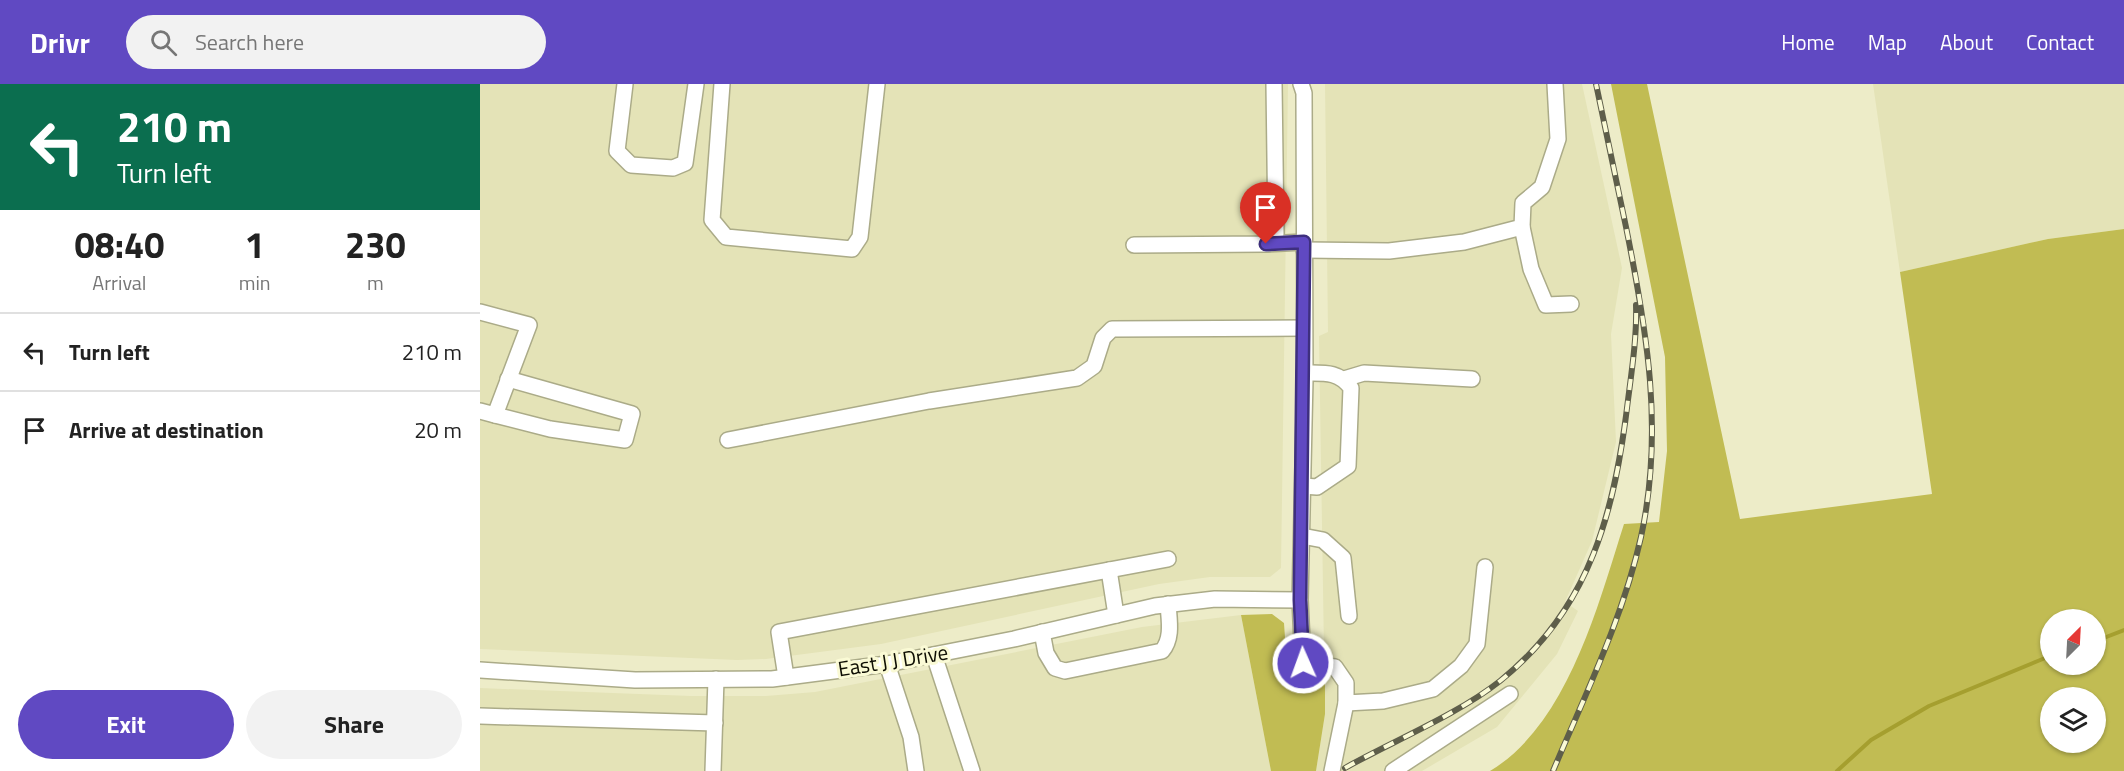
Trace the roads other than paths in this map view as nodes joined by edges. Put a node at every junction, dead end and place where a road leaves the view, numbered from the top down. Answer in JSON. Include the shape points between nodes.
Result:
{"nodes":[{"id":1,"x":625,"y":84,"type":"edge"},
{"id":2,"x":696,"y":84,"type":"edge"},
{"id":3,"x":722,"y":84,"type":"edge"},
{"id":4,"x":877,"y":84,"type":"edge"},
{"id":5,"x":1274,"y":84,"type":"edge"},
{"id":6,"x":1301,"y":84,"type":"edge"},
{"id":7,"x":1555,"y":84,"type":"edge"},
{"id":8,"x":1522,"y":227,"type":"junction"},
{"id":9,"x":1266,"y":244,"type":"junction"},
{"id":10,"x":1134,"y":245,"type":"dead end"},
{"id":11,"x":1304,"y":246,"type":"junction"},
{"id":12,"x":1571,"y":304,"type":"dead end"},
{"id":13,"x":480,"y":312,"type":"edge"},
{"id":14,"x":1304,"y":328,"type":"junction"},
{"id":15,"x":1305,"y":373,"type":"junction"},
{"id":16,"x":508,"y":379,"type":"junction"},
{"id":17,"x":1344,"y":379,"type":"junction"},
{"id":18,"x":1472,"y":380,"type":"dead end"},
{"id":19,"x":488,"y":413,"type":"edge"},
{"id":20,"x":729,"y":440,"type":"dead end"},
{"id":21,"x":1303,"y":486,"type":"junction"},
{"id":22,"x":1302,"y":536,"type":"junction"},
{"id":23,"x":1168,"y":559,"type":"dead end"},
{"id":24,"x":1485,"y":567,"type":"dead end"},
{"id":25,"x":1109,"y":570,"type":"junction"},
{"id":26,"x":1300,"y":600,"type":"junction"},
{"id":27,"x":1168,"y":604,"type":"junction"},
{"id":28,"x":1116,"y":615,"type":"junction"},
{"id":29,"x":1349,"y":616,"type":"dead end"},
{"id":30,"x":1042,"y":632,"type":"junction"},
{"id":31,"x":933,"y":655,"type":"junction"},
{"id":32,"x":887,"y":664,"type":"junction"},
{"id":33,"x":480,"y":670,"type":"edge"},
{"id":34,"x":786,"y":677,"type":"junction"},
{"id":35,"x":716,"y":680,"type":"junction"},
{"id":36,"x":1510,"y":694,"type":"dead end"},
{"id":37,"x":1346,"y":703,"type":"junction"},
{"id":38,"x":480,"y":716,"type":"edge"},
{"id":39,"x":715,"y":723,"type":"junction"},
{"id":40,"x":713,"y":771,"type":"edge"},
{"id":41,"x":916,"y":771,"type":"edge"},
{"id":42,"x":972,"y":771,"type":"edge"},
{"id":43,"x":1332,"y":771,"type":"edge"},
{"id":44,"x":1393,"y":771,"type":"edge"}],
"edges":[{"from":1,"to":2,"type":"street","via":[[617,151],[631,165],[673,168],[685,163]]},
{"from":3,"to":4,"type":"street","via":[[712,220],[726,237],[852,249],[860,237]]},
{"from":5,"to":9,"type":"street","via":[[1276,234]]},
{"from":6,"to":11,"type":"street"},
{"from":7,"to":8,"type":"street","via":[[1558,139],[1542,187],[1523,203]]},
{"from":8,"to":11,"type":"street","via":[[1464,242],[1389,251]]},
{"from":8,"to":12,"type":"street","via":[[1531,269],[1546,305]]},
{"from":9,"to":10,"type":"street"},
{"from":9,"to":11,"type":"street"},
{"from":11,"to":14,"type":"street"},
{"from":13,"to":16,"type":"street","via":[[529,325]]},
{"from":14,"to":15,"type":"street"},
{"from":14,"to":20,"type":"street","via":[[1112,329],[1103,338],[1094,366],[1077,378],[929,401]]},
{"from":15,"to":17,"type":"street","via":[[1330,373]]},
{"from":15,"to":21,"type":"street"},
{"from":16,"to":19,"type":"street"},
{"from":16,"to":19,"type":"street","via":[[632,414],[625,440],[550,429]]},
{"from":17,"to":18,"type":"street","via":[[1364,374]]},
{"from":17,"to":21,"type":"street","via":[[1351,388],[1348,466],[1317,487]]},
{"from":21,"to":22,"type":"street"},
{"from":22,"to":26,"type":"street"},
{"from":22,"to":29,"type":"street","via":[[1323,540],[1343,558]]},
{"from":23,"to":25,"type":"street"},
{"from":24,"to":37,"type":"street","via":[[1478,644],[1461,666],[1433,689],[1383,701]]},
{"from":25,"to":28,"type":"street"},
{"from":25,"to":34,"type":"street","via":[[779,632]]},
{"from":26,"to":27,"type":"street","name":"East J J Drive","via":[[1215,599]]},
{"from":26,"to":37,"type":"street","via":[[1303,663],[1335,667],[1346,682]]},
{"from":27,"to":28,"type":"street","name":"East J J Drive"},
{"from":27,"to":30,"type":"street","via":[[1170,629],[1162,651],[1065,671],[1056,668],[1046,653]]},
{"from":28,"to":30,"type":"street","name":"East J J Drive"},
{"from":30,"to":31,"type":"street","name":"East J J Drive"},
{"from":31,"to":32,"type":"street","name":"East J J Drive"},
{"from":31,"to":42,"type":"street"},
{"from":32,"to":34,"type":"street","name":"East J J Drive"},
{"from":32,"to":41,"type":"street","via":[[911,737]]},
{"from":33,"to":35,"type":"street","name":"East J J Drive","via":[[635,680]]},
{"from":34,"to":35,"type":"street","name":"East J J Drive"},
{"from":35,"to":39,"type":"street"},
{"from":36,"to":44,"type":"street"},
{"from":37,"to":43,"type":"street"},
{"from":38,"to":39,"type":"street"},
{"from":39,"to":40,"type":"street"}]}
